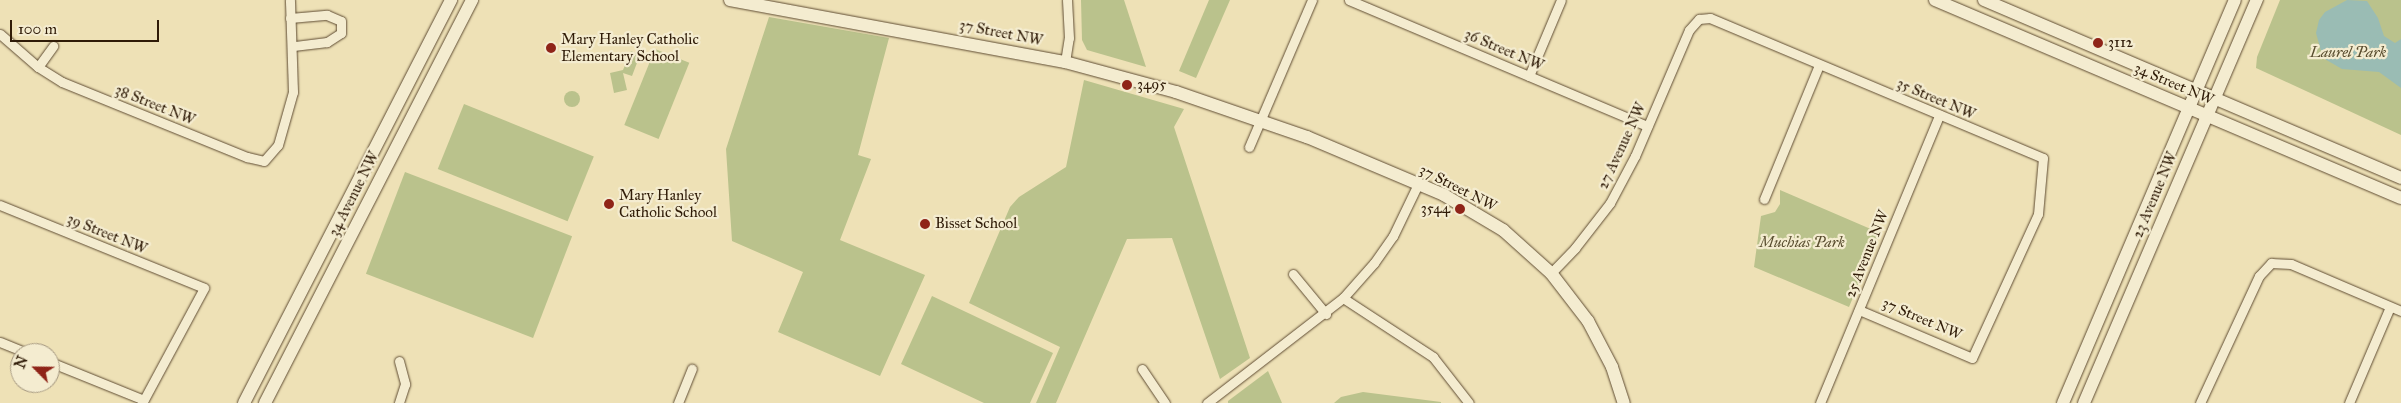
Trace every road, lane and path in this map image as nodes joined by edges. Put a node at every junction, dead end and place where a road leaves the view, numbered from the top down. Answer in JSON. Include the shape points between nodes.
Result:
{"nodes":[{"id":1,"x":290,"y":0,"type":"edge"},
{"id":2,"x":451,"y":0,"type":"edge"},
{"id":3,"x":472,"y":0,"type":"edge"},
{"id":4,"x":730,"y":0,"type":"edge"},
{"id":5,"x":1066,"y":0,"type":"edge"},
{"id":6,"x":1312,"y":0,"type":"edge"},
{"id":7,"x":1349,"y":0,"type":"edge"},
{"id":8,"x":1561,"y":0,"type":"edge"},
{"id":9,"x":1935,"y":0,"type":"edge"},
{"id":10,"x":1984,"y":0,"type":"edge"},
{"id":11,"x":2235,"y":0,"type":"edge"},
{"id":12,"x":2257,"y":0,"type":"edge"},
{"id":13,"x":290,"y":18,"type":"junction"},
{"id":14,"x":1700,"y":19,"type":"joint"},
{"id":15,"x":0,"y":34,"type":"edge"},
{"id":16,"x":53,"y":46,"type":"dead end"},
{"id":17,"x":294,"y":46,"type":"junction"},
{"id":18,"x":1065,"y":62,"type":"junction"},
{"id":19,"x":1819,"y":65,"type":"junction"},
{"id":20,"x":38,"y":67,"type":"junction"},
{"id":21,"x":1529,"y":76,"type":"junction"},
{"id":22,"x":2198,"y":90,"type":"junction"},
{"id":23,"x":2216,"y":97,"type":"junction"},
{"id":24,"x":2190,"y":109,"type":"junction"},
{"id":25,"x":1939,"y":115,"type":"junction"},
{"id":26,"x":2206,"y":116,"type":"junction"},
{"id":27,"x":1261,"y":120,"type":"junction"},
{"id":28,"x":1648,"y":126,"type":"junction"},
{"id":29,"x":1249,"y":148,"type":"dead end"},
{"id":30,"x":2401,"y":178,"type":"edge"},
{"id":31,"x":1418,"y":184,"type":"junction"},
{"id":32,"x":2401,"y":198,"type":"edge"},
{"id":33,"x":1764,"y":199,"type":"dead end"},
{"id":34,"x":0,"y":205,"type":"edge"},
{"id":35,"x":1551,"y":272,"type":"junction"},
{"id":36,"x":1293,"y":274,"type":"dead end"},
{"id":37,"x":1343,"y":298,"type":"junction"},
{"id":38,"x":2390,"y":307,"type":"junction"},
{"id":39,"x":1859,"y":310,"type":"junction"},
{"id":40,"x":2401,"y":311,"type":"edge"},
{"id":41,"x":1326,"y":314,"type":"junction"},
{"id":42,"x":1972,"y":358,"type":"joint"},
{"id":43,"x":399,"y":361,"type":"dead end"},
{"id":44,"x":60,"y":366,"type":"edge"},
{"id":45,"x":692,"y":368,"type":"dead end"},
{"id":46,"x":1142,"y":369,"type":"dead end"},
{"id":47,"x":143,"y":402,"type":"edge"},
{"id":48,"x":244,"y":403,"type":"edge"},
{"id":49,"x":265,"y":403,"type":"edge"},
{"id":50,"x":399,"y":403,"type":"edge"},
{"id":51,"x":678,"y":403,"type":"edge"},
{"id":52,"x":1165,"y":403,"type":"edge"},
{"id":53,"x":1207,"y":403,"type":"edge"},
{"id":54,"x":1469,"y":403,"type":"edge"},
{"id":55,"x":1624,"y":403,"type":"edge"},
{"id":56,"x":1820,"y":403,"type":"edge"},
{"id":57,"x":2063,"y":403,"type":"edge"},
{"id":58,"x":2084,"y":403,"type":"edge"},
{"id":59,"x":2200,"y":403,"type":"edge"},
{"id":60,"x":2349,"y":403,"type":"edge"}],
"edges":[{"from":1,"to":13,"type":"street"},
{"from":2,"to":48,"type":"main road","name":"34 Avenue NW"},
{"from":3,"to":49,"type":"main road","name":"34 Avenue NW"},
{"from":4,"to":18,"type":"main road","name":"37 Street NW"},
{"from":5,"to":18,"type":"street","via":[[1069,38]]},
{"from":6,"to":27,"type":"street"},
{"from":7,"to":21,"type":"street","name":"36 Street NW"},
{"from":8,"to":21,"type":"street"},
{"from":9,"to":24,"type":"main road","name":"34 Street NW"},
{"from":10,"to":22,"type":"main road","name":"34 Street NW"},
{"from":11,"to":22,"type":"main road","name":"23 Avenue NW"},
{"from":12,"to":23,"type":"main road","name":"23 Avenue NW"},
{"from":13,"to":17,"type":"street"},
{"from":13,"to":17,"type":"street","via":[[327,14],[341,21],[342,33],[327,42]]},
{"from":14,"to":19,"type":"street","name":"35 Street NW","via":[[1716,19]]},
{"from":14,"to":28,"type":"street","name":"27 Avenue NW","via":[[1689,30]]},
{"from":15,"to":20,"type":"street","name":"38 Street NW"},
{"from":16,"to":20,"type":"street"},
{"from":17,"to":20,"type":"street","name":"38 Street NW","via":[[292,92],[278,145],[264,161],[83,90]]},
{"from":18,"to":27,"type":"main road","name":"37 Street NW","via":[[1176,92]]},
{"from":19,"to":25,"type":"street","name":"35 Street NW"},
{"from":19,"to":33,"type":"street"},
{"from":21,"to":28,"type":"street","name":"36 Street NW"},
{"from":22,"to":23,"type":"main road","name":"34 Street NW"},
{"from":22,"to":24,"type":"main road","name":"23 Avenue NW"},
{"from":23,"to":26,"type":"main road","name":"23 Avenue NW"},
{"from":23,"to":30,"type":"main road","name":"34 Street NW"},
{"from":24,"to":26,"type":"main road","name":"34 Street NW"},
{"from":24,"to":57,"type":"main road","name":"23 Avenue NW"},
{"from":25,"to":39,"type":"street","name":"25 Avenue NW"},
{"from":25,"to":42,"type":"street","name":"35 Street NW","via":[[2043,158],[2038,214]]},
{"from":26,"to":32,"type":"main road","name":"34 Street NW"},
{"from":26,"to":58,"type":"main road","name":"23 Avenue NW"},
{"from":27,"to":29,"type":"street"},
{"from":27,"to":31,"type":"main road","name":"37 Street NW"},
{"from":28,"to":35,"type":"street","name":"27 Avenue NW","via":[[1607,208]]},
{"from":31,"to":35,"type":"main road","name":"37 Street NW","via":[[1483,216]]},
{"from":31,"to":37,"type":"street","via":[[1394,236]]},
{"from":34,"to":47,"type":"street","name":"39 Street NW","via":[[204,288]]},
{"from":35,"to":55,"type":"main road","name":"37 Street NW","via":[[1588,321],[1612,367]]},
{"from":36,"to":41,"type":"street"},
{"from":37,"to":41,"type":"street"},
{"from":37,"to":54,"type":"street","via":[[1433,358]]},
{"from":38,"to":40,"type":"street"},
{"from":38,"to":59,"type":"street","via":[[2285,262],[2271,263],[2260,276]]},
{"from":38,"to":60,"type":"street"},
{"from":39,"to":42,"type":"street","name":"37 Street NW"},
{"from":39,"to":56,"type":"street","name":"25 Avenue NW"},
{"from":41,"to":53,"type":"street"},
{"from":43,"to":50,"type":"street","via":[[405,384]]},
{"from":44,"to":47,"type":"street"},
{"from":45,"to":51,"type":"street"},
{"from":46,"to":52,"type":"street"}]}
